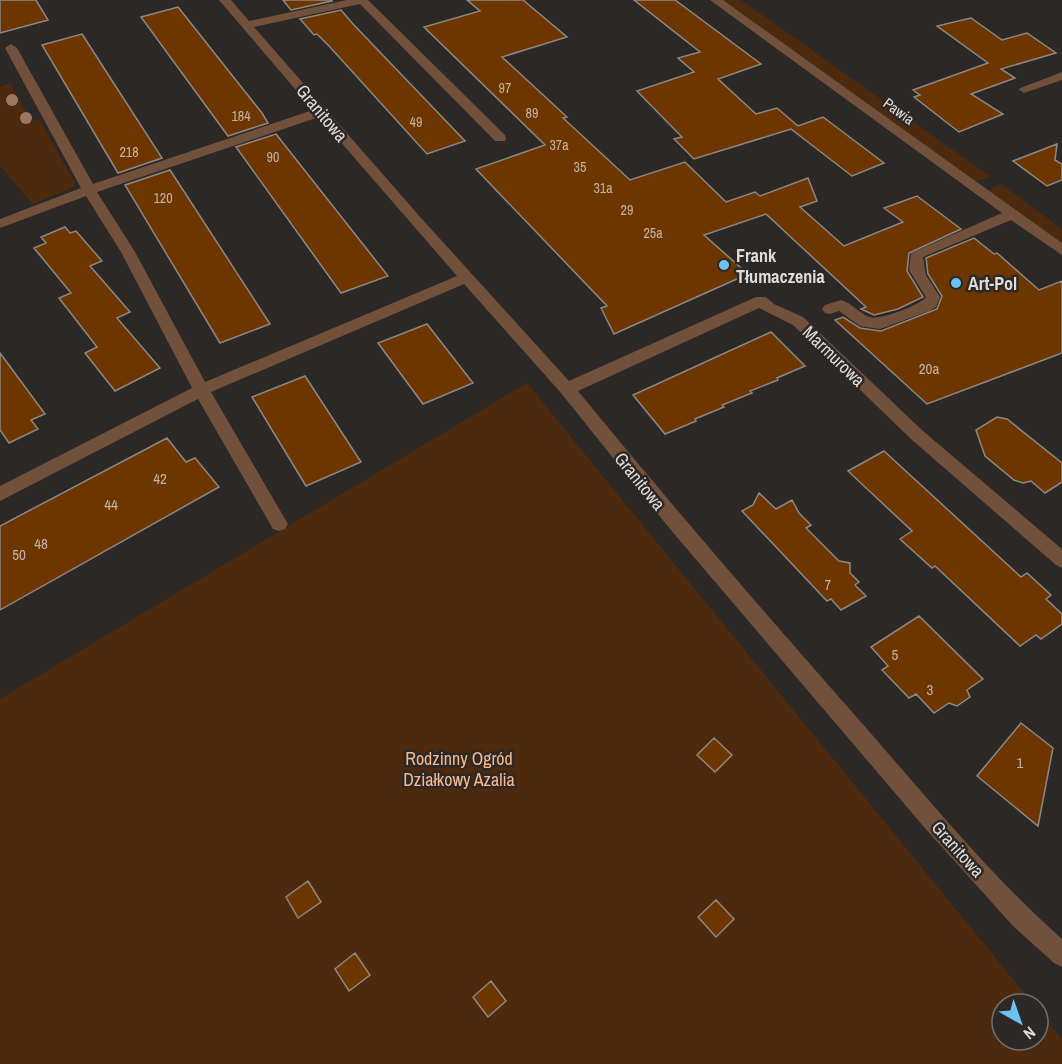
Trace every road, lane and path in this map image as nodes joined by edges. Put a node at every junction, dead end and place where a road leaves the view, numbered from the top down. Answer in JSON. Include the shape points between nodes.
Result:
{"nodes":[{"id":1,"x":225,"y":0,"type":"edge"},
{"id":2,"x":363,"y":0,"type":"edge"},
{"id":3,"x":716,"y":0,"type":"edge"},
{"id":4,"x":246,"y":25,"type":"junction"},
{"id":5,"x":11,"y":48,"type":"dead end"},
{"id":6,"x":1062,"y":76,"type":"edge"},
{"id":7,"x":1024,"y":89,"type":"dead end"},
{"id":8,"x":320,"y":112,"type":"junction"},
{"id":9,"x":500,"y":138,"type":"dead end"},
{"id":10,"x":90,"y":190,"type":"junction"},
{"id":11,"x":1012,"y":214,"type":"junction"},
{"id":12,"x":0,"y":224,"type":"edge"},
{"id":13,"x":1062,"y":250,"type":"edge"},
{"id":14,"x":468,"y":277,"type":"junction"},
{"id":15,"x":830,"y":309,"type":"dead end"},
{"id":16,"x":567,"y":389,"type":"junction"},
{"id":17,"x":201,"y":390,"type":"junction"},
{"id":18,"x":0,"y":494,"type":"edge"},
{"id":19,"x":279,"y":524,"type":"dead end"},
{"id":20,"x":1062,"y":560,"type":"edge"},
{"id":21,"x":1062,"y":955,"type":"edge"}],
"edges":[{"from":1,"to":4,"type":"street","name":"Granitowa"},
{"from":2,"to":4,"type":"street"},
{"from":2,"to":9,"type":"street"},
{"from":3,"to":11,"type":"street","name":"Pawia"},
{"from":4,"to":8,"type":"street","name":"Granitowa"},
{"from":5,"to":10,"type":"street"},
{"from":6,"to":7,"type":"street"},
{"from":8,"to":10,"type":"street"},
{"from":8,"to":14,"type":"street","name":"Granitowa"},
{"from":10,"to":12,"type":"street"},
{"from":10,"to":17,"type":"street","via":[[128,252]]},
{"from":11,"to":13,"type":"street","name":"Pawia"},
{"from":11,"to":15,"type":"street","via":[[916,256],[921,281],[933,297],[924,307],[880,324],[855,317],[842,304]]},
{"from":14,"to":16,"type":"street","name":"Granitowa"},
{"from":14,"to":17,"type":"street"},
{"from":16,"to":20,"type":"street","name":"Marmurowa","via":[[761,301],[798,321],[917,435]]},
{"from":16,"to":21,"type":"street","name":"Granitowa","via":[[676,524],[924,811],[1021,918]]},
{"from":17,"to":18,"type":"street"},
{"from":17,"to":19,"type":"street"}]}
